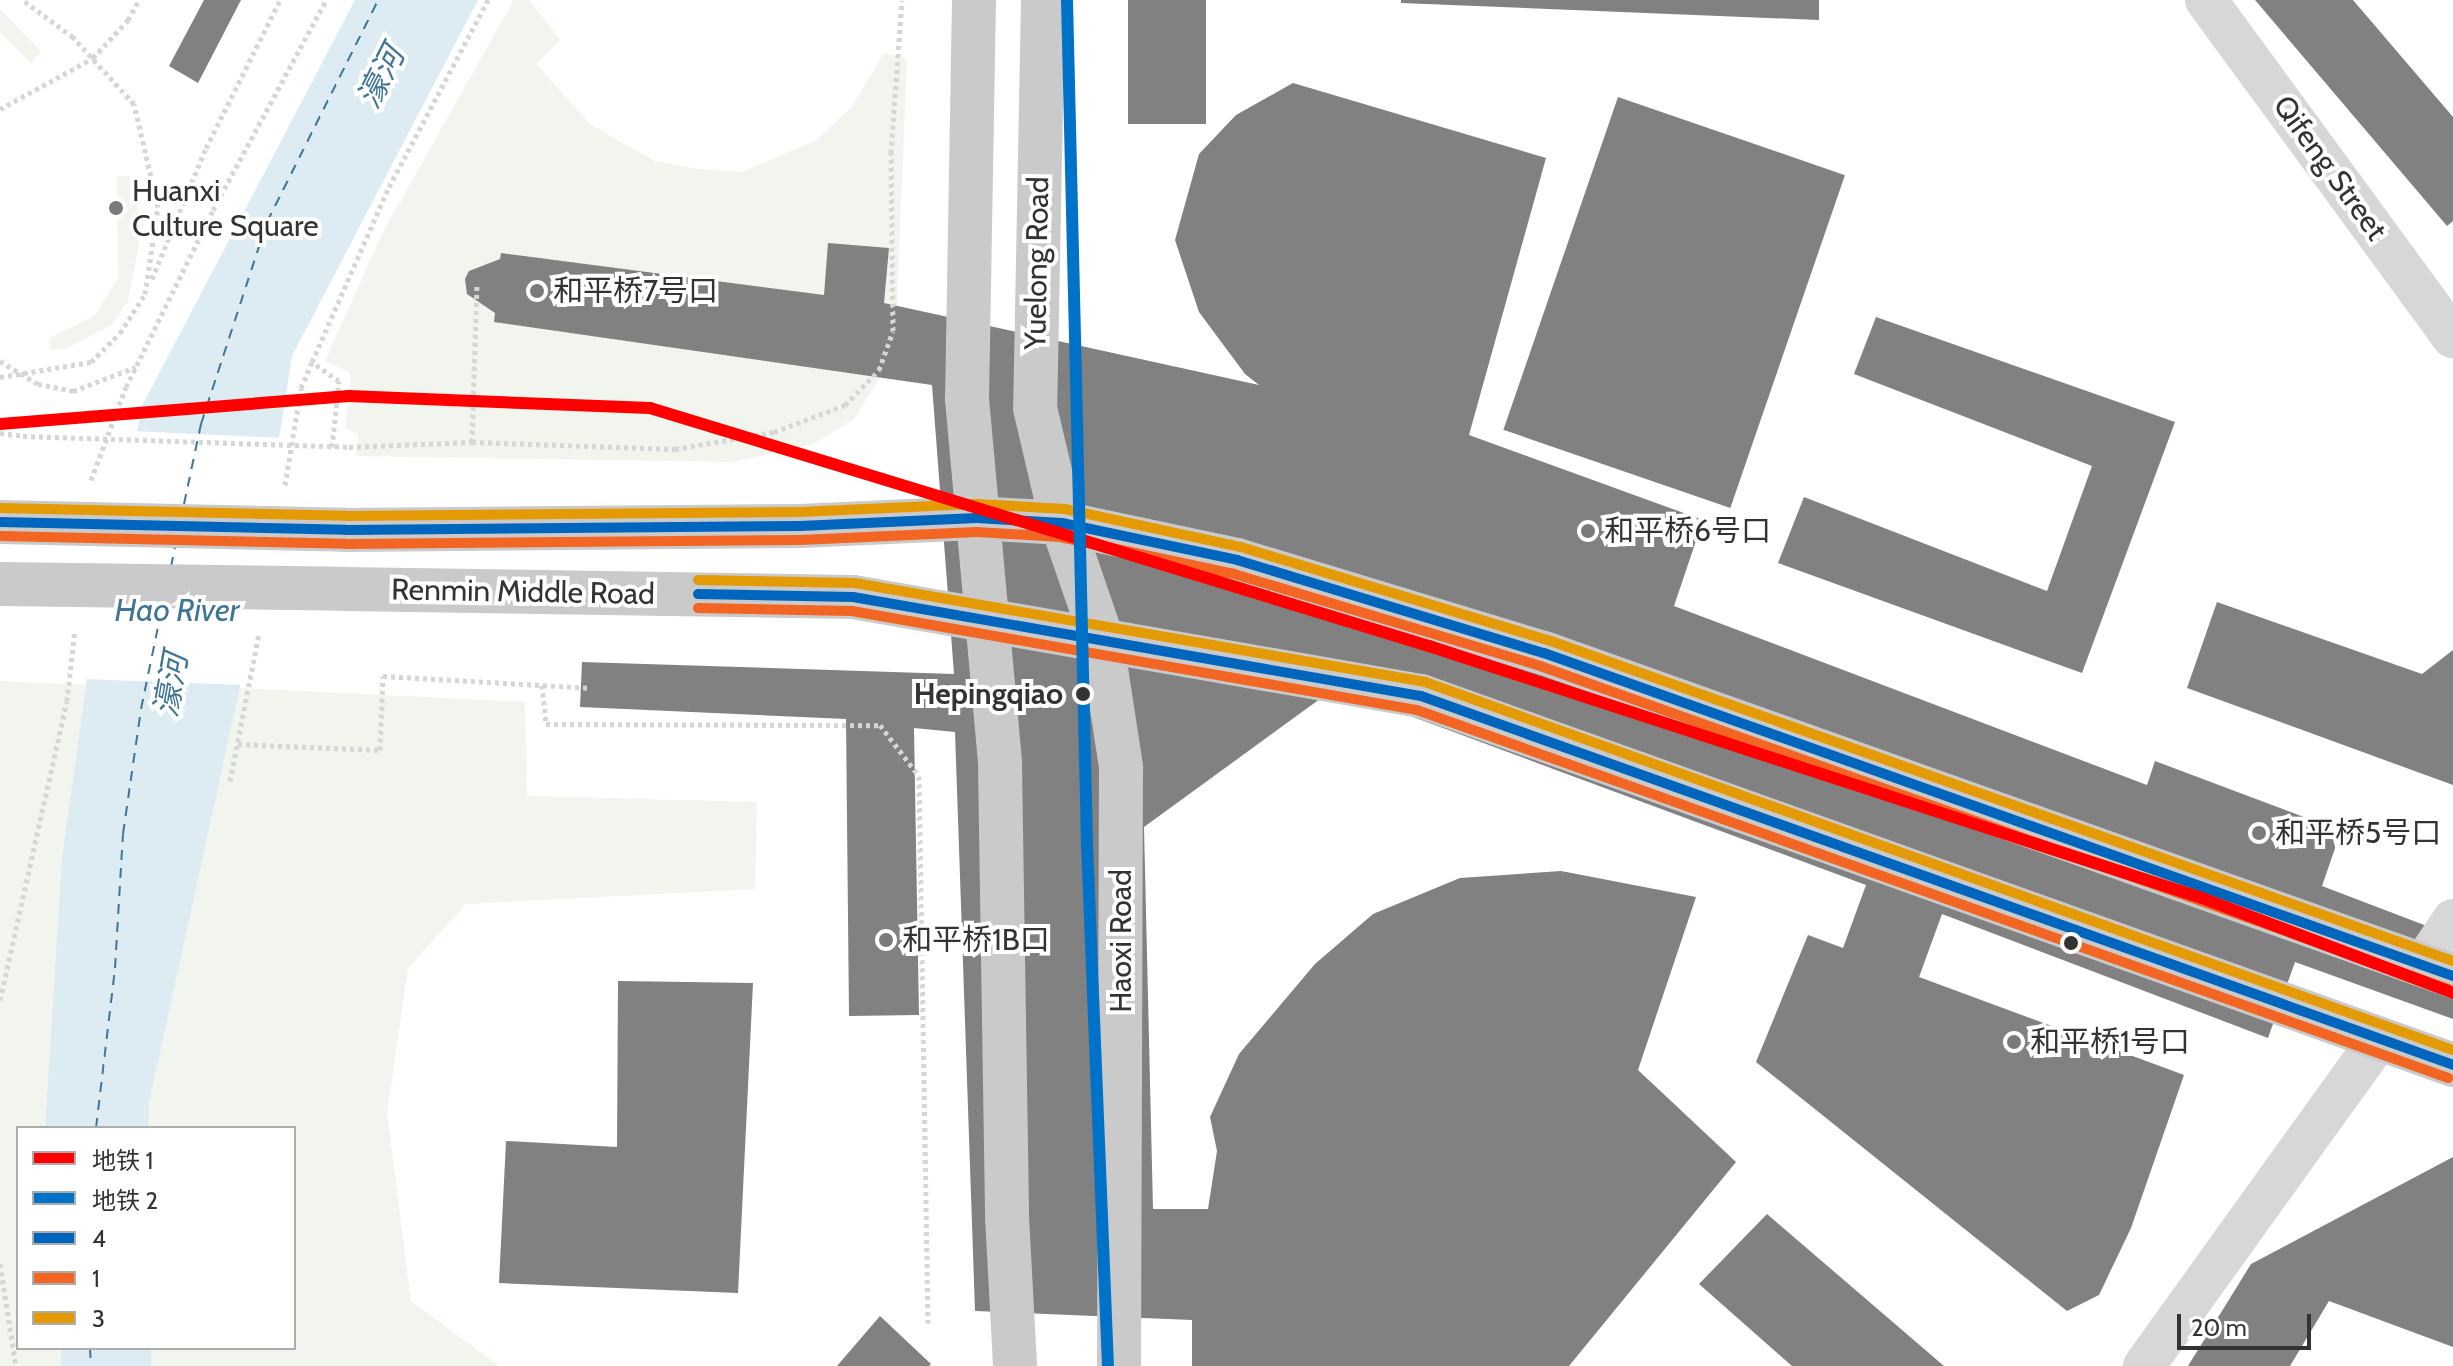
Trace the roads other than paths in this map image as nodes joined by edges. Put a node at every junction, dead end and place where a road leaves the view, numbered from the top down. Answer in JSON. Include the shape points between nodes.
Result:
{"nodes":[{"id":1,"x":974,"y":0,"type":"edge"},
{"id":2,"x":1043,"y":0,"type":"edge"},
{"id":3,"x":2206,"y":0,"type":"edge"},
{"id":4,"x":2453,"y":337,"type":"edge"},
{"id":5,"x":977,"y":518,"type":"junction"},
{"id":6,"x":0,"y":522,"type":"edge"},
{"id":7,"x":1062,"y":523,"type":"junction"},
{"id":8,"x":0,"y":584,"type":"edge"},
{"id":9,"x":988,"y":617,"type":"junction"},
{"id":10,"x":1101,"y":636,"type":"junction"},
{"id":11,"x":2453,"y":920,"type":"edge"},
{"id":12,"x":2438,"y":971,"type":"edge"},
{"id":13,"x":2380,"y":1038,"type":"junction"},
{"id":14,"x":2453,"y":1065,"type":"edge"},
{"id":15,"x":1015,"y":1366,"type":"edge"},
{"id":16,"x":1119,"y":1366,"type":"edge"},
{"id":17,"x":2144,"y":1366,"type":"edge"}],
"edges":[{"from":1,"to":5,"type":"main road","via":[[967,399]]},
{"from":2,"to":7,"type":"main road","name":"Yuelong Road","via":[[1035,408]]},
{"from":3,"to":4,"type":"street","name":"Qifeng Street"},
{"from":5,"to":6,"type":"main road","name":"Renmin Middle Road","bridge":true,"via":[[800,526],[346,530]]},
{"from":5,"to":7,"type":"main road","name":"Renmin Middle Road"},
{"from":5,"to":9,"type":"main road"},
{"from":7,"to":10,"type":"main road","name":"Haoxi Road"},
{"from":7,"to":12,"type":"main road","name":"Renmin Middle Road","via":[[1237,560],[1544,653]]},
{"from":8,"to":9,"type":"main road","name":"Renmin Middle Road","bridge":true,"via":[[853,597]]},
{"from":9,"to":10,"type":"main road","name":"Renmin Middle Road"},
{"from":9,"to":15,"type":"main road","via":[[1000,765],[1007,1217]]},
{"from":10,"to":13,"type":"main road","name":"Renmin Middle Road","via":[[1421,696]]},
{"from":10,"to":16,"type":"main road","name":"Haoxi Road","via":[[1121,767]]},
{"from":11,"to":12,"type":"street"},
{"from":13,"to":14,"type":"main road","name":"Renmin Middle Road"},
{"from":13,"to":17,"type":"street"}]}
